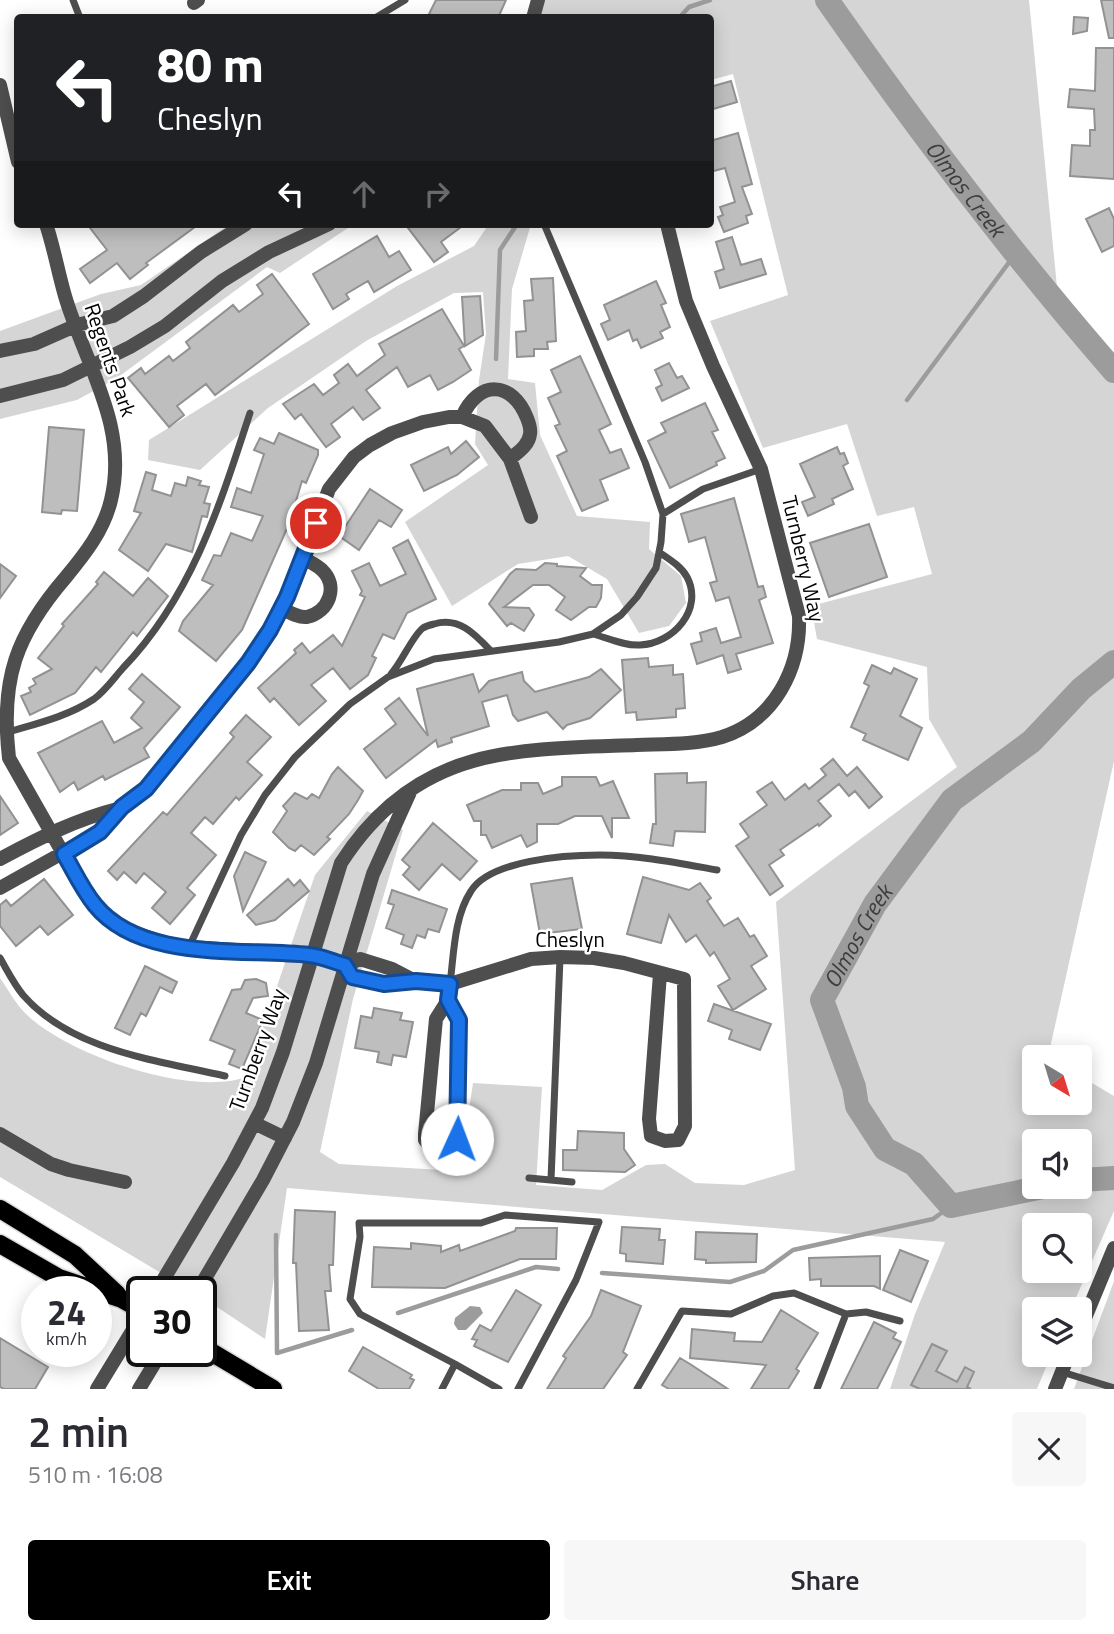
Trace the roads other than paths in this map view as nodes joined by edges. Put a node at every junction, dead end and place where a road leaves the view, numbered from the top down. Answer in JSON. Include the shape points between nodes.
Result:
{"nodes":[{"id":1,"x":405,"y":0,"type":"edge"},
{"id":2,"x":382,"y":14,"type":"edge"},
{"id":3,"x":0,"y":85,"type":"edge"},
{"id":4,"x":14,"y":145,"type":"edge"},
{"id":5,"x":47,"y":228,"type":"edge"},
{"id":6,"x":240,"y":228,"type":"edge"},
{"id":7,"x":320,"y":228,"type":"edge"},
{"id":8,"x":546,"y":228,"type":"edge"},
{"id":9,"x":668,"y":228,"type":"edge"},
{"id":10,"x":77,"y":325,"type":"junction"},
{"id":11,"x":0,"y":351,"type":"edge"},
{"id":12,"x":93,"y":365,"type":"junction"},
{"id":13,"x":0,"y":396,"type":"edge"},
{"id":14,"x":250,"y":413,"type":"dead end"},
{"id":15,"x":462,"y":417,"type":"junction"},
{"id":16,"x":510,"y":459,"type":"junction"},
{"id":17,"x":761,"y":469,"type":"junction"},
{"id":18,"x":663,"y":514,"type":"junction"},
{"id":19,"x":531,"y":517,"type":"dead end"},
{"id":20,"x":659,"y":552,"type":"junction"},
{"id":21,"x":303,"y":558,"type":"junction"},
{"id":22,"x":281,"y":608,"type":"junction"},
{"id":23,"x":593,"y":634,"type":"junction"},
{"id":24,"x":490,"y":650,"type":"junction"},
{"id":25,"x":388,"y":677,"type":"junction"},
{"id":26,"x":1,"y":734,"type":"edge"},
{"id":27,"x":411,"y":790,"type":"junction"},
{"id":28,"x":122,"y":807,"type":"junction"},
{"id":29,"x":52,"y":831,"type":"junction"},
{"id":30,"x":64,"y":854,"type":"junction"},
{"id":31,"x":0,"y":859,"type":"edge"},
{"id":32,"x":717,"y":870,"type":"dead end"},
{"id":33,"x":0,"y":888,"type":"edge"},
{"id":34,"x":189,"y":947,"type":"junction"},
{"id":35,"x":313,"y":955,"type":"junction"},
{"id":36,"x":560,"y":957,"type":"junction"},
{"id":37,"x":0,"y":958,"type":"edge"},
{"id":38,"x":345,"y":965,"type":"junction"},
{"id":39,"x":660,"y":974,"type":"junction"},
{"id":40,"x":450,"y":984,"type":"junction"},
{"id":41,"x":448,"y":1000,"type":"junction"},
{"id":42,"x":225,"y":1076,"type":"dead end"},
{"id":43,"x":254,"y":1123,"type":"junction"},
{"id":44,"x":0,"y":1134,"type":"edge"},
{"id":45,"x":285,"y":1138,"type":"junction"},
{"id":46,"x":529,"y":1178,"type":"dead end"},
{"id":47,"x":551,"y":1180,"type":"junction"},
{"id":48,"x":125,"y":1182,"type":"dead end"},
{"id":49,"x":572,"y":1182,"type":"dead end"},
{"id":50,"x":0,"y":1209,"type":"edge"},
{"id":51,"x":0,"y":1244,"type":"edge"},
{"id":52,"x":1114,"y":1248,"type":"edge"},
{"id":53,"x":165,"y":1276,"type":"edge"},
{"id":54,"x":206,"y":1276,"type":"edge"},
{"id":55,"x":122,"y":1299,"type":"junction"},
{"id":56,"x":1092,"y":1301,"type":"edge"},
{"id":57,"x":126,"y":1302,"type":"edge"},
{"id":58,"x":846,"y":1314,"type":"junction"},
{"id":59,"x":900,"y":1321,"type":"dead end"},
{"id":60,"x":126,"y":1340,"type":"edge"},
{"id":61,"x":217,"y":1356,"type":"edge"},
{"id":62,"x":455,"y":1363,"type":"junction"},
{"id":63,"x":152,"y":1367,"type":"edge"},
{"id":64,"x":1064,"y":1367,"type":"edge"},
{"id":65,"x":1062,"y":1372,"type":"junction"},
{"id":66,"x":1114,"y":1388,"type":"edge"},
{"id":67,"x":97,"y":1389,"type":"edge"},
{"id":68,"x":139,"y":1389,"type":"edge"},
{"id":69,"x":273,"y":1389,"type":"edge"},
{"id":70,"x":442,"y":1389,"type":"edge"},
{"id":71,"x":499,"y":1389,"type":"edge"},
{"id":72,"x":518,"y":1389,"type":"edge"},
{"id":73,"x":637,"y":1389,"type":"edge"},
{"id":74,"x":817,"y":1389,"type":"edge"},
{"id":75,"x":1055,"y":1389,"type":"edge"}],
"edges":[{"from":1,"to":2,"type":"lane"},
{"from":3,"to":4,"type":"street"},
{"from":5,"to":10,"type":"street","name":"Regents Park"},
{"from":6,"to":10,"type":"street","via":[[113,316]]},
{"from":7,"to":12,"type":"street","via":[[269,252],[222,281],[165,326]]},
{"from":8,"to":18,"type":"lane"},
{"from":9,"to":17,"type":"street","name":"Turnberry Way","via":[[686,301]]},
{"from":10,"to":11,"type":"street","via":[[34,344]]},
{"from":10,"to":12,"type":"street","name":"Regents Park"},
{"from":12,"to":13,"type":"street","via":[[63,380]]},
{"from":12,"to":26,"type":"street","name":"Regents Park","via":[[111,425],[116,468],[111,500],[104,522],[83,556],[34,614],[9,656],[1,685]]},
{"from":14,"to":26,"type":"lane","via":[[196,563],[133,657],[95,698],[61,717]]},
{"from":15,"to":16,"type":"street","via":[[485,426]]},
{"from":15,"to":16,"type":"street","via":[[468,403],[488,389],[503,390],[515,398],[524,409],[530,435]]},
{"from":15,"to":21,"type":"street","via":[[423,422],[392,433],[355,457],[329,489]]},
{"from":16,"to":19,"type":"street"},
{"from":17,"to":18,"type":"lane","via":[[703,489]]},
{"from":17,"to":27,"type":"street","name":"Turnberry Way","via":[[799,616],[800,636],[785,685],[769,707],[723,736],[695,742],[570,747],[475,760]]},
{"from":18,"to":20,"type":"lane"},
{"from":20,"to":23,"type":"lane","via":[[656,568],[637,597]]},
{"from":20,"to":23,"type":"lane","via":[[682,569],[692,589],[686,619],[675,631],[640,645]]},
{"from":21,"to":22,"type":"street"},
{"from":21,"to":22,"type":"street","via":[[328,577],[329,600],[308,617]]},
{"from":22,"to":28,"type":"street","via":[[248,663],[169,763]]},
{"from":23,"to":24,"type":"lane"},
{"from":24,"to":25,"type":"lane","via":[[434,659]]},
{"from":24,"to":25,"type":"lane","via":[[472,630],[454,622],[437,623],[422,628]]},
{"from":25,"to":34,"type":"lane","via":[[350,704],[295,757],[265,795],[228,860]]},
{"from":26,"to":29,"type":"street","name":"Regents Park","via":[[15,770]]},
{"from":27,"to":35,"type":"street","name":"Turnberry Way","via":[[377,815],[341,863]]},
{"from":27,"to":38,"type":"street","via":[[373,874]]},
{"from":28,"to":29,"type":"street"},
{"from":28,"to":30,"type":"street","via":[[100,832]]},
{"from":29,"to":30,"type":"street","name":"Regents Park"},
{"from":29,"to":31,"type":"street"},
{"from":30,"to":33,"type":"street"},
{"from":30,"to":34,"type":"street","name":"Regents Park","via":[[90,899],[108,918],[150,940]]},
{"from":32,"to":40,"type":"lane","via":[[600,855],[503,867],[482,877],[471,890],[460,915]]},
{"from":34,"to":35,"type":"street","name":"Regents Park"},
{"from":35,"to":38,"type":"street","name":"Regents Park"},
{"from":35,"to":43,"type":"street","name":"Turnberry Way","via":[[283,1052]]},
{"from":36,"to":39,"type":"street","name":"Cheslyn","via":[[624,963]]},
{"from":36,"to":40,"type":"street","name":"Cheslyn","via":[[531,959]]},
{"from":36,"to":47,"type":"lane"},
{"from":37,"to":42,"type":"lane","via":[[23,995],[50,1020],[94,1043]]},
{"from":38,"to":40,"type":"street","name":"Cheslyn","via":[[360,959],[416,981]]},
{"from":38,"to":45,"type":"street","via":[[316,1063]]},
{"from":39,"to":39,"type":"street","name":"Cheslyn","via":[[684,979],[685,1126],[678,1140],[665,1142],[651,1136],[649,1119]]},
{"from":40,"to":41,"type":"street"},
{"from":41,"to":41,"type":"street","via":[[436,1019],[425,1134],[432,1149],[441,1151],[457,1139],[458,1131],[459,1020]]},
{"from":43,"to":45,"type":"street"},
{"from":43,"to":53,"type":"street","name":"Turnberry Way"},
{"from":44,"to":48,"type":"street","via":[[51,1164]]},
{"from":45,"to":54,"type":"street"},
{"from":46,"to":47,"type":"lane"},
{"from":47,"to":49,"type":"lane"},
{"from":50,"to":55,"type":"main road","via":[[75,1255]]},
{"from":51,"to":55,"type":"main road","via":[[59,1278]]},
{"from":52,"to":56,"type":"street"},
{"from":55,"to":57,"type":"main road"},
{"from":58,"to":59,"type":"lane","via":[[866,1312]]},
{"from":58,"to":73,"type":"lane","via":[[794,1293],[772,1296],[731,1314],[682,1311]]},
{"from":58,"to":74,"type":"lane"},
{"from":60,"to":67,"type":"street"},
{"from":61,"to":69,"type":"main road"},
{"from":62,"to":70,"type":"lane"},
{"from":62,"to":71,"type":"lane"},
{"from":62,"to":72,"type":"lane","via":[[360,1314],[350,1299],[359,1223],[481,1223],[505,1215],[599,1222],[576,1280]]},
{"from":63,"to":68,"type":"street"},
{"from":64,"to":65,"type":"street"},
{"from":65,"to":66,"type":"lane"},
{"from":65,"to":75,"type":"street"}]}
